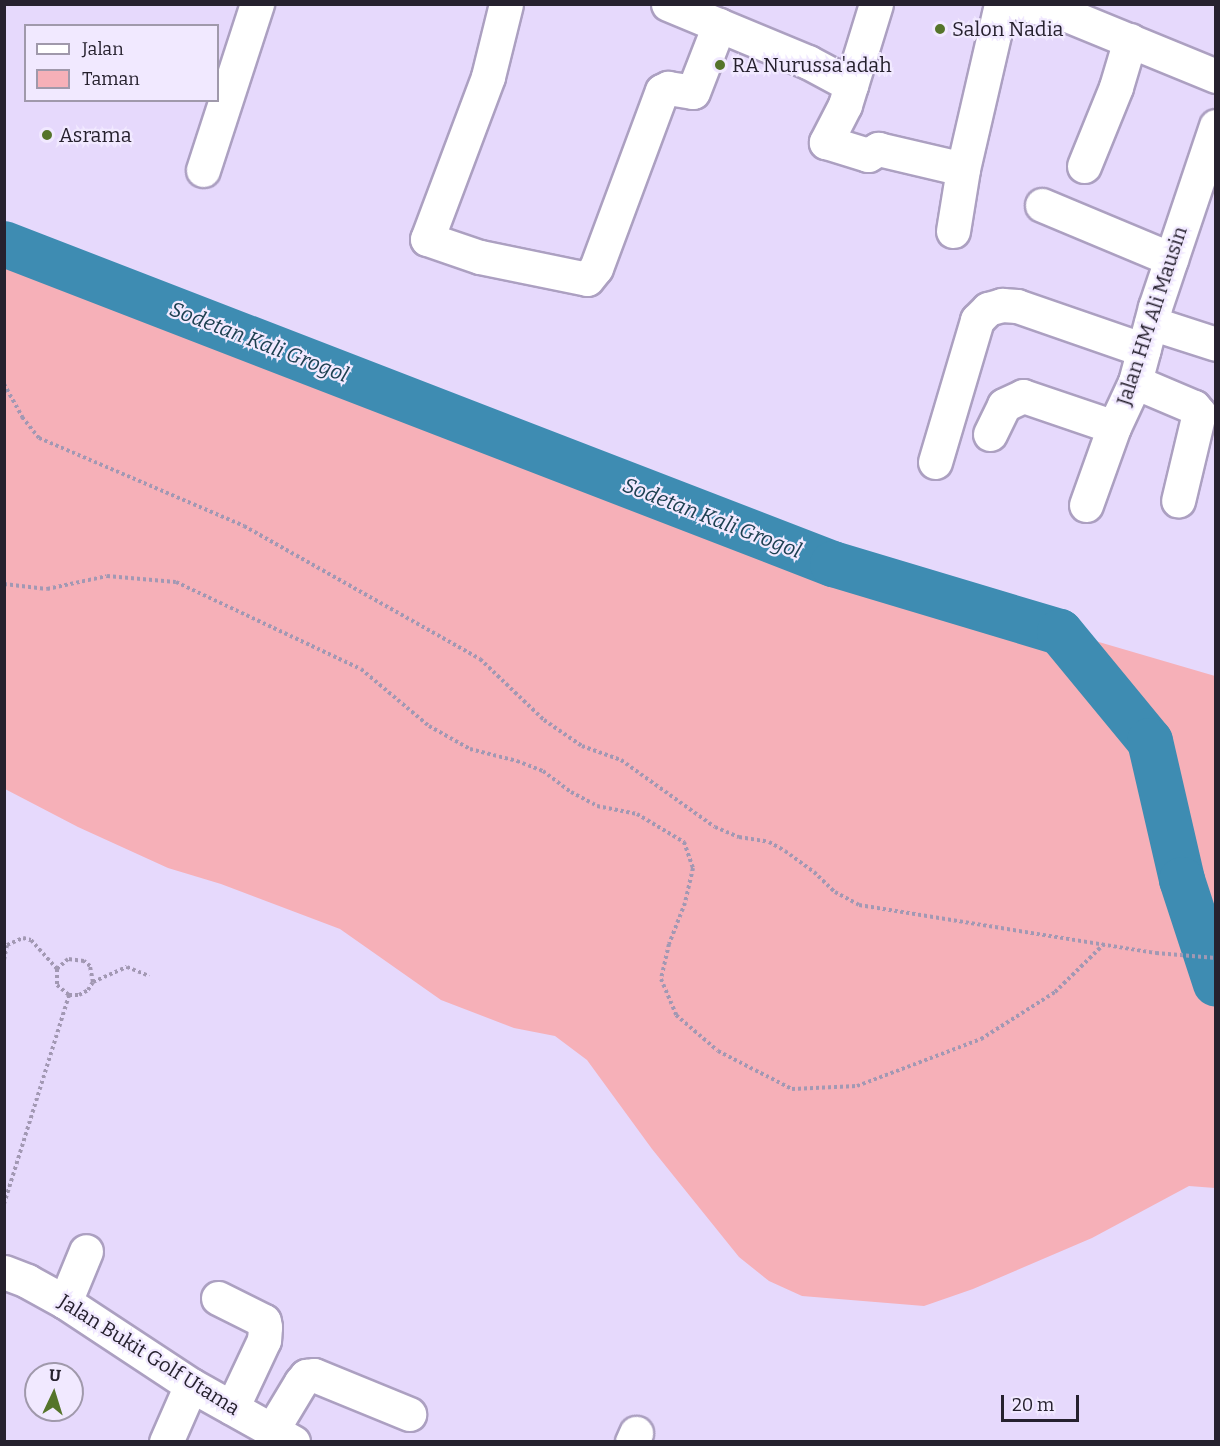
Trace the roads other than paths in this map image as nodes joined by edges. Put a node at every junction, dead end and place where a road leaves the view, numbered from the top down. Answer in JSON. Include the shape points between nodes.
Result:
{"nodes":[{"id":1,"x":257,"y":4,"type":"edge"},
{"id":2,"x":506,"y":4,"type":"edge"},
{"id":3,"x":668,"y":4,"type":"edge"},
{"id":4,"x":876,"y":4,"type":"edge"},
{"id":5,"x":1001,"y":4,"type":"edge"},
{"id":6,"x":1022,"y":4,"type":"edge"},
{"id":7,"x":1069,"y":10,"type":"edge"},
{"id":8,"x":719,"y":25,"type":"junction"},
{"id":9,"x":1130,"y":40,"type":"junction"},
{"id":10,"x":1215,"y":76,"type":"edge"},
{"id":11,"x":848,"y":95,"type":"junction"},
{"id":12,"x":1215,"y":126,"type":"edge"},
{"id":13,"x":1084,"y":166,"type":"dead end"},
{"id":14,"x":963,"y":169,"type":"junction"},
{"id":15,"x":203,"y":170,"type":"dead end"},
{"id":16,"x":1042,"y":205,"type":"dead end"},
{"id":17,"x":953,"y":231,"type":"dead end"},
{"id":18,"x":1171,"y":259,"type":"junction"},
{"id":19,"x":1148,"y":337,"type":"junction"},
{"id":20,"x":1215,"y":345,"type":"edge"},
{"id":21,"x":1135,"y":382,"type":"junction"},
{"id":22,"x":1208,"y":416,"type":"edge"},
{"id":23,"x":1114,"y":427,"type":"junction"},
{"id":24,"x":990,"y":434,"type":"dead end"},
{"id":25,"x":935,"y":462,"type":"dead end"},
{"id":26,"x":1178,"y":501,"type":"dead end"},
{"id":27,"x":1086,"y":505,"type":"dead end"},
{"id":28,"x":86,"y":1251,"type":"dead end"},
{"id":29,"x":4,"y":1272,"type":"edge"},
{"id":30,"x":218,"y":1298,"type":"dead end"},
{"id":31,"x":65,"y":1302,"type":"junction"},
{"id":32,"x":191,"y":1385,"type":"junction"},
{"id":33,"x":232,"y":1408,"type":"junction"},
{"id":34,"x":409,"y":1414,"type":"dead end"},
{"id":35,"x":283,"y":1436,"type":"edge"},
{"id":36,"x":166,"y":1442,"type":"edge"}],
"edges":[{"from":1,"to":15,"type":"street"},
{"from":2,"to":8,"type":"street","via":[[488,77],[427,239],[480,257],[587,279],[596,268],[662,90],[693,92]]},
{"from":3,"to":8,"type":"street"},
{"from":4,"to":11,"type":"street"},
{"from":5,"to":14,"type":"street"},
{"from":6,"to":7,"type":"street"},
{"from":7,"to":9,"type":"street"},
{"from":8,"to":11,"type":"street","via":[[808,62]]},
{"from":9,"to":10,"type":"street"},
{"from":9,"to":13,"type":"street"},
{"from":11,"to":14,"type":"street","via":[[828,144],[868,155],[878,150]]},
{"from":12,"to":18,"type":"street","name":"Jalan HM Ali Mausin"},
{"from":14,"to":17,"type":"street"},
{"from":16,"to":18,"type":"street"},
{"from":18,"to":19,"type":"street","name":"Jalan HM Ali Mausin"},
{"from":19,"to":20,"type":"street"},
{"from":19,"to":21,"type":"street","name":"Jalan HM Ali Mausin"},
{"from":19,"to":25,"type":"street","via":[[1017,306],[1002,304],[988,309],[977,320]]},
{"from":21,"to":22,"type":"street"},
{"from":21,"to":23,"type":"street","name":"Jalan HM Ali Mausin"},
{"from":22,"to":26,"type":"street"},
{"from":23,"to":24,"type":"street","via":[[1023,396],[1004,405]]},
{"from":23,"to":27,"type":"street","name":"Jalan HM Ali Mausin"},
{"from":28,"to":31,"type":"street"},
{"from":29,"to":31,"type":"street","name":"Jalan Bukit Golf Utama"},
{"from":30,"to":33,"type":"street","via":[[264,1322],[265,1327],[261,1346]]},
{"from":31,"to":32,"type":"street","name":"Jalan Bukit Golf Utama"},
{"from":32,"to":33,"type":"street","name":"Jalan Bukit Golf Utama"},
{"from":32,"to":36,"type":"street"},
{"from":33,"to":35,"type":"street","name":"Jalan Bukit Golf Utama"},
{"from":34,"to":35,"type":"street","via":[[314,1375],[306,1376]]}]}
